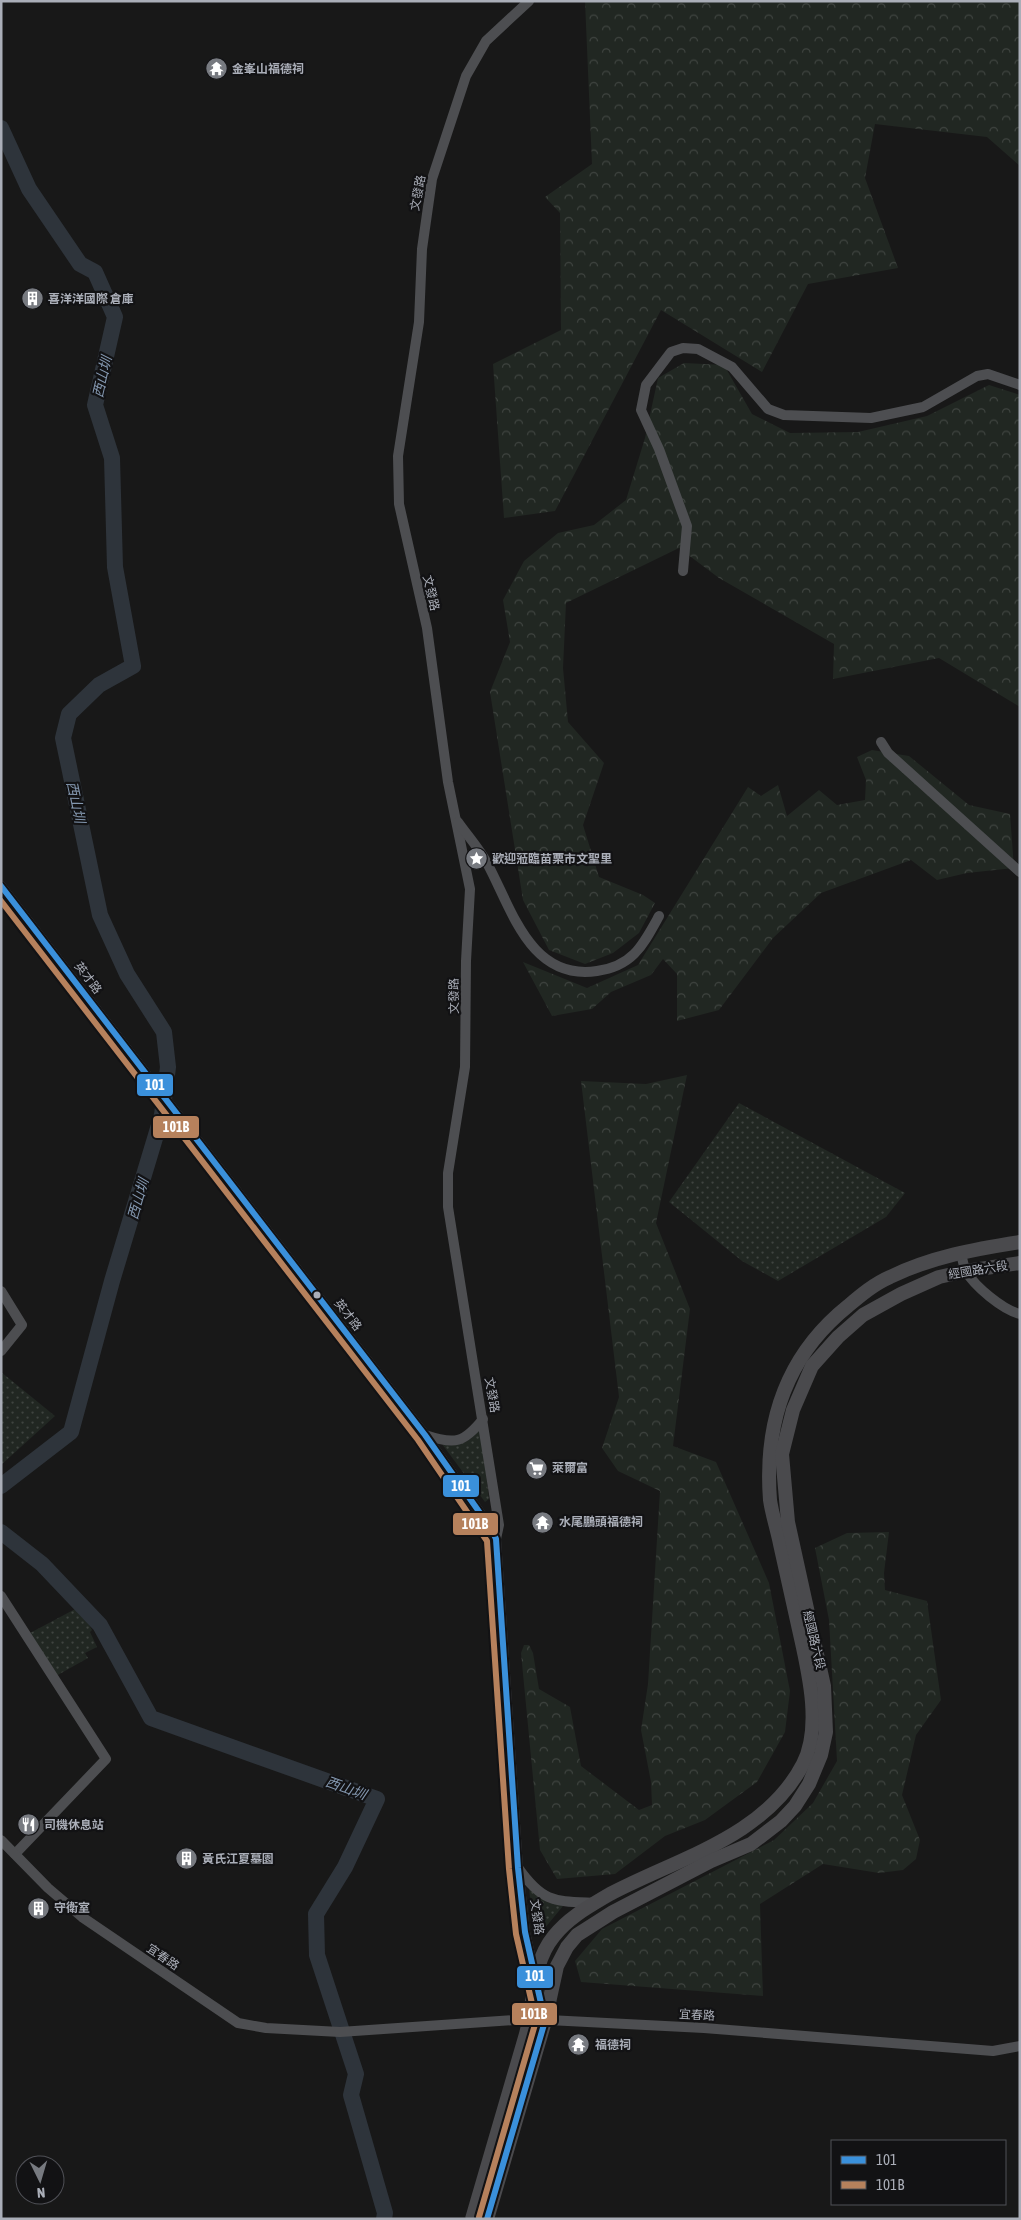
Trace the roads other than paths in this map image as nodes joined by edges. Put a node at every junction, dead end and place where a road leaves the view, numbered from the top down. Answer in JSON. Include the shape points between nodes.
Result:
{"nodes":[{"id":1,"x":529,"y":1,"type":"edge"},
{"id":2,"x":1020,"y":385,"type":"edge"},
{"id":3,"x":683,"y":571,"type":"dead end"},
{"id":4,"x":881,"y":742,"type":"dead end"},
{"id":5,"x":454,"y":817,"type":"junction"},
{"id":6,"x":1020,"y":872,"type":"edge"},
{"id":7,"x":1,"y":886,"type":"edge"},
{"id":8,"x":659,"y":916,"type":"dead end"},
{"id":9,"x":1020,"y":1242,"type":"edge"},
{"id":10,"x":961,"y":1252,"type":"junction"},
{"id":11,"x":1020,"y":1263,"type":"edge"},
{"id":12,"x":966,"y":1271,"type":"junction"},
{"id":13,"x":1,"y":1291,"type":"edge"},
{"id":14,"x":1020,"y":1314,"type":"edge"},
{"id":15,"x":1,"y":1351,"type":"edge"},
{"id":16,"x":483,"y":1418,"type":"junction"},
{"id":17,"x":426,"y":1434,"type":"junction"},
{"id":18,"x":496,"y":1539,"type":"junction"},
{"id":19,"x":1,"y":1596,"type":"edge"},
{"id":20,"x":747,"y":1827,"type":"junction"},
{"id":21,"x":757,"y":1839,"type":"junction"},
{"id":22,"x":1,"y":1840,"type":"edge"},
{"id":23,"x":15,"y":1854,"type":"junction"},
{"id":24,"x":518,"y":1868,"type":"junction"},
{"id":25,"x":595,"y":1903,"type":"junction"},
{"id":26,"x":536,"y":1974,"type":"junction"},
{"id":27,"x":529,"y":2019,"type":"junction"},
{"id":28,"x":545,"y":2020,"type":"junction"},
{"id":29,"x":1020,"y":2046,"type":"edge"},
{"id":30,"x":472,"y":2219,"type":"edge"},
{"id":31,"x":487,"y":2219,"type":"edge"}],
"edges":[{"from":1,"to":5,"type":"street","name":"文發路","via":[[486,41],[466,76],[432,178],[422,248],[419,322],[398,456],[399,504],[427,628]]},
{"from":2,"to":3,"type":"street","via":[[988,374],[977,376],[923,407],[871,418],[784,415],[768,409],[732,367],[698,349],[683,348],[671,352],[646,385],[641,410],[687,526]]},
{"from":4,"to":6,"type":"street","via":[[888,753]]},
{"from":5,"to":8,"type":"street","via":[[486,861],[533,948],[553,966],[579,974],[610,969],[628,960],[642,946]]},
{"from":5,"to":16,"type":"street","name":"文發路","via":[[470,889],[465,1067],[448,1173],[448,1207]]},
{"from":7,"to":17,"type":"street","name":"英才路"},
{"from":9,"to":10,"type":"main road","name":"經國路六段"},
{"from":10,"to":12,"type":"street"},
{"from":10,"to":20,"type":"main road","name":"經國路六段","via":[[889,1277],[865,1292],[814,1337],[800,1355],[782,1393],[771,1446],[770,1501],[813,1712],[805,1760],[783,1796]]},
{"from":11,"to":12,"type":"main road","name":"經國路六段"},
{"from":12,"to":14,"type":"street","via":[[994,1301],[1006,1310]]},
{"from":12,"to":21,"type":"main road","name":"經國路六段","via":[[939,1277],[863,1315],[812,1366],[793,1410],[782,1454],[784,1483],[788,1522],[824,1686],[826,1732],[809,1784],[795,1806]]},
{"from":13,"to":15,"type":"street","via":[[22,1325]]},
{"from":16,"to":17,"type":"street","via":[[464,1438],[454,1442]]},
{"from":16,"to":18,"type":"street","name":"文發路","via":[[499,1525]]},
{"from":17,"to":18,"type":"street","name":"英才路"},
{"from":18,"to":24,"type":"street","name":"文發路"},
{"from":19,"to":23,"type":"street","via":[[106,1759]]},
{"from":20,"to":21,"type":"main road"},
{"from":20,"to":25,"type":"main road","name":"經國路六段"},
{"from":21,"to":28,"type":"main road","name":"經國路六段","via":[[613,1912],[577,1935],[557,1966]]},
{"from":22,"to":23,"type":"street","name":"宜春路"},
{"from":23,"to":27,"type":"street","name":"宜春路","via":[[82,1917],[238,2022],[266,2028],[340,2032]]},
{"from":24,"to":25,"type":"street","via":[[543,1896],[564,1902]]},
{"from":24,"to":26,"type":"street","name":"文發路","via":[[525,1932]]},
{"from":25,"to":26,"type":"main road","name":"經國路六段","via":[[557,1932],[549,1942]]},
{"from":26,"to":27,"type":"main road","name":"經國路六段"},
{"from":26,"to":28,"type":"street","name":"文發路"},
{"from":27,"to":28,"type":"street","name":"宜春路"},
{"from":27,"to":30,"type":"main road","name":"經國路六段"},
{"from":28,"to":29,"type":"street","name":"宜春路","via":[[704,2028],[993,2051]]},
{"from":28,"to":31,"type":"main road","name":"經國路六段"}]}
